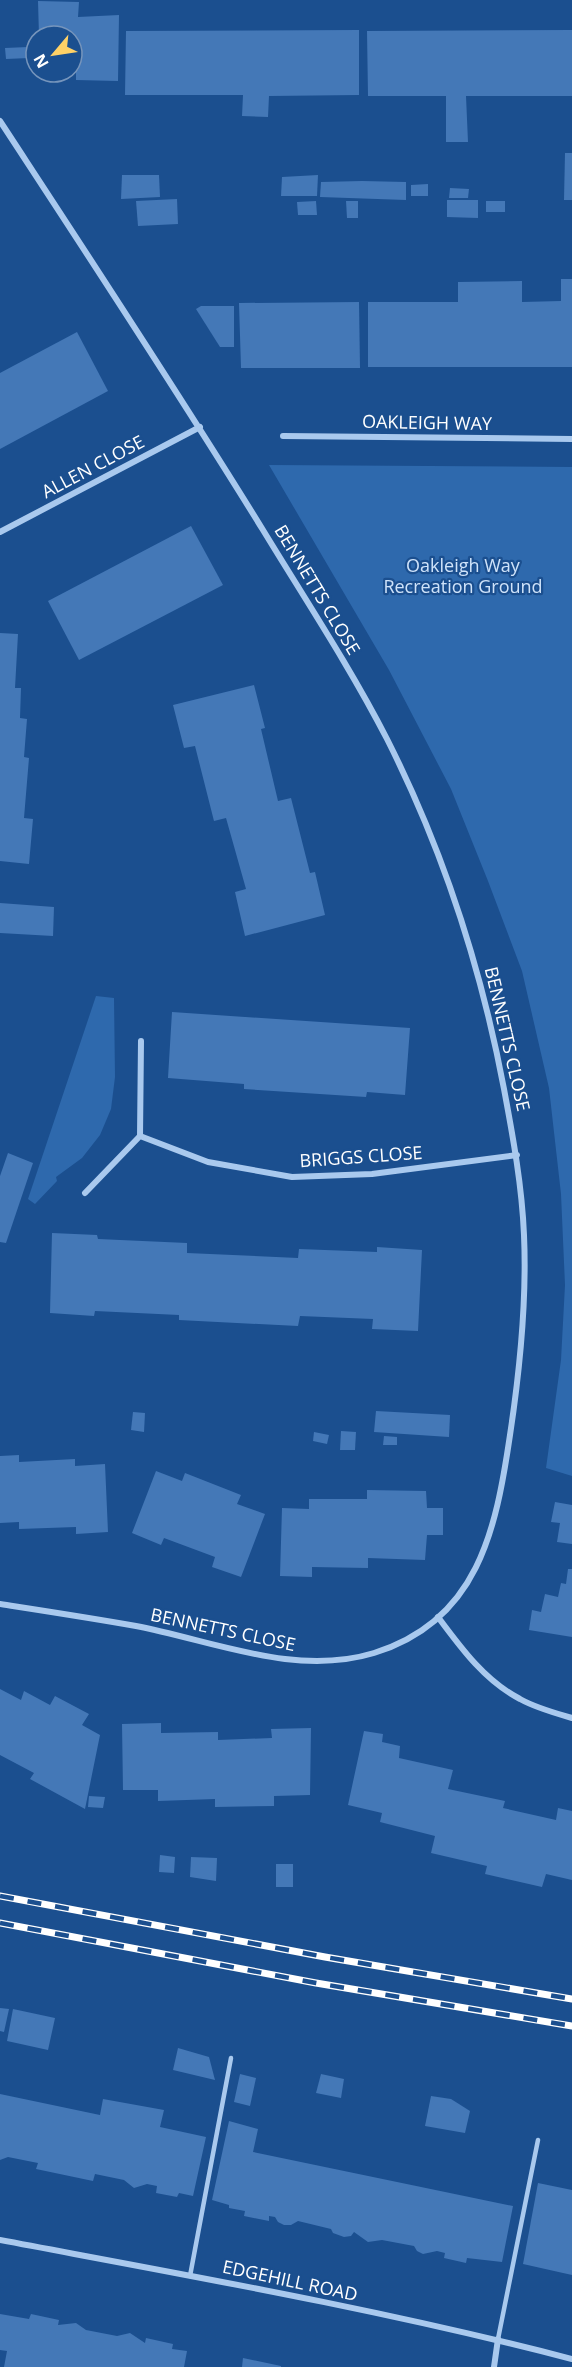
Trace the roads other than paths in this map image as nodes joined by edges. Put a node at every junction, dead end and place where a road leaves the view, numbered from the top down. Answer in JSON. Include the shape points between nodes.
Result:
{"nodes":[{"id":1,"x":0,"y":121,"type":"edge"},
{"id":2,"x":200,"y":428,"type":"junction"},
{"id":3,"x":283,"y":436,"type":"dead end"},
{"id":4,"x":572,"y":439,"type":"edge"},
{"id":5,"x":0,"y":532,"type":"edge"},
{"id":6,"x":141,"y":1041,"type":"dead end"},
{"id":7,"x":140,"y":1136,"type":"junction"},
{"id":8,"x":517,"y":1155,"type":"junction"},
{"id":9,"x":85,"y":1193,"type":"dead end"},
{"id":10,"x":0,"y":1604,"type":"edge"},
{"id":11,"x":438,"y":1617,"type":"junction"},
{"id":12,"x":572,"y":1718,"type":"edge"},
{"id":13,"x":231,"y":2058,"type":"dead end"},
{"id":14,"x":538,"y":2140,"type":"dead end"},
{"id":15,"x":0,"y":2240,"type":"edge"},
{"id":16,"x":190,"y":2276,"type":"junction"},
{"id":17,"x":498,"y":2339,"type":"junction"},
{"id":18,"x":572,"y":2359,"type":"edge"},
{"id":19,"x":494,"y":2367,"type":"edge"}],
"edges":[{"from":1,"to":2,"type":"street","name":"BENNETTS CLOSE"},
{"from":2,"to":5,"type":"street","name":"ALLEN CLOSE"},
{"from":2,"to":8,"type":"street","name":"BENNETTS CLOSE","via":[[374,716],[438,849],[481,982]]},
{"from":3,"to":4,"type":"street","name":"OAKLEIGH WAY"},
{"from":6,"to":7,"type":"street"},
{"from":7,"to":8,"type":"street","name":"BRIGGS CLOSE","via":[[208,1161],[292,1177],[372,1174]]},
{"from":7,"to":9,"type":"street"},
{"from":8,"to":11,"type":"street","name":"BENNETTS CLOSE","via":[[524,1233],[524,1309],[501,1493],[484,1555],[464,1591]]},
{"from":10,"to":11,"type":"street","name":"BENNETTS CLOSE","via":[[137,1627],[303,1662],[370,1654],[408,1639]]},
{"from":11,"to":12,"type":"street","via":[[469,1657],[498,1685],[518,1699]]},
{"from":13,"to":16,"type":"lane"},
{"from":14,"to":17,"type":"lane"},
{"from":15,"to":16,"type":"street","name":"EDGEHILL ROAD"},
{"from":16,"to":17,"type":"street","name":"EDGEHILL ROAD"},
{"from":17,"to":18,"type":"street","name":"EDGEHILL ROAD"},
{"from":17,"to":19,"type":"street"}]}
